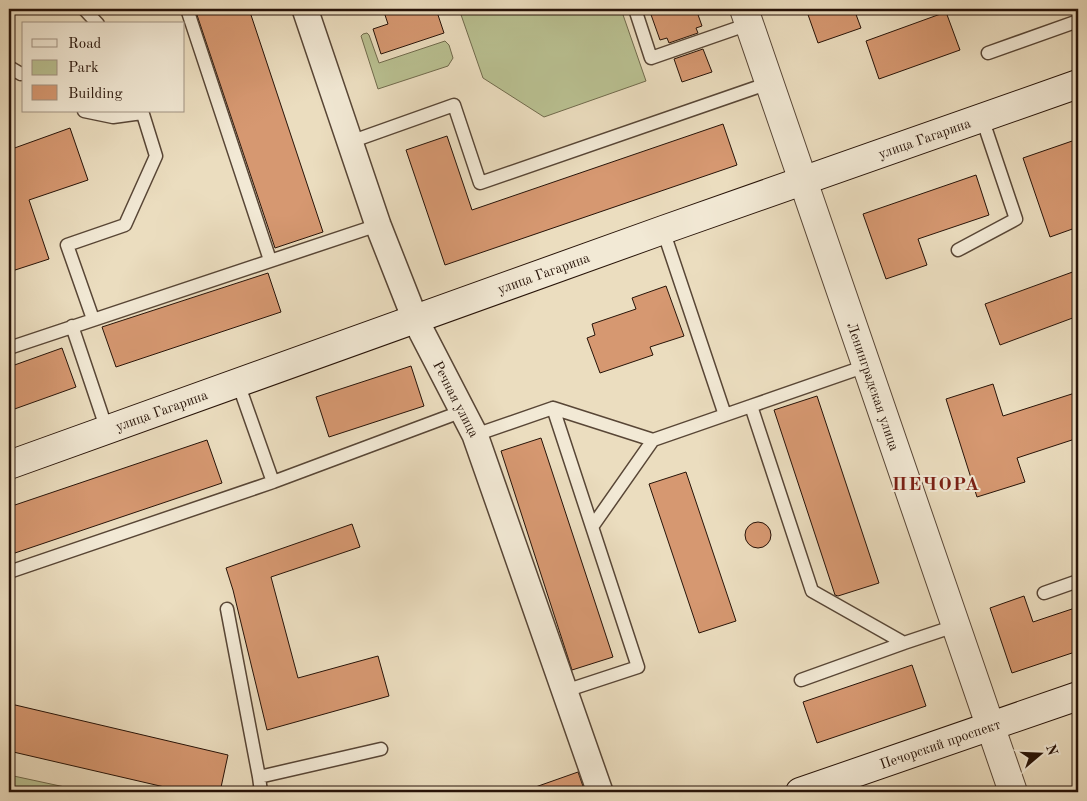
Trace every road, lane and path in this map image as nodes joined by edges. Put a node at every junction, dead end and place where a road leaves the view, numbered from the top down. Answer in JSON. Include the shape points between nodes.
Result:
{"nodes":[{"id":1,"x":84,"y":9,"type":"edge"},
{"id":2,"x":187,"y":9,"type":"edge"},
{"id":3,"x":304,"y":9,"type":"edge"},
{"id":4,"x":635,"y":9,"type":"edge"},
{"id":5,"x":747,"y":16,"type":"edge"},
{"id":6,"x":1078,"y":21,"type":"edge"},
{"id":7,"x":96,"y":22,"type":"edge"},
{"id":8,"x":988,"y":53,"type":"dead end"},
{"id":9,"x":9,"y":67,"type":"edge"},
{"id":10,"x":22,"y":75,"type":"edge"},
{"id":11,"x":769,"y":83,"type":"junction"},
{"id":12,"x":1078,"y":84,"type":"edge"},
{"id":13,"x":89,"y":112,"type":"edge"},
{"id":14,"x":142,"y":112,"type":"edge"},
{"id":15,"x":982,"y":118,"type":"junction"},
{"id":16,"x":350,"y":142,"type":"junction"},
{"id":17,"x":803,"y":181,"type":"junction"},
{"id":18,"x":378,"y":225,"type":"junction"},
{"id":19,"x":663,"y":230,"type":"junction"},
{"id":20,"x":958,"y":250,"type":"dead end"},
{"id":21,"x":270,"y":260,"type":"junction"},
{"id":22,"x":93,"y":319,"type":"junction"},
{"id":23,"x":415,"y":319,"type":"junction"},
{"id":24,"x":72,"y":326,"type":"junction"},
{"id":25,"x":9,"y":348,"type":"edge"},
{"id":26,"x":866,"y":366,"type":"junction"},
{"id":27,"x":238,"y":382,"type":"junction"},
{"id":28,"x":751,"y":406,"type":"junction"},
{"id":29,"x":553,"y":408,"type":"junction"},
{"id":30,"x":463,"y":411,"type":"junction"},
{"id":31,"x":725,"y":414,"type":"junction"},
{"id":32,"x":107,"y":430,"type":"junction"},
{"id":33,"x":474,"y":435,"type":"junction"},
{"id":34,"x":653,"y":440,"type":"junction"},
{"id":35,"x":9,"y":465,"type":"edge"},
{"id":36,"x":273,"y":482,"type":"junction"},
{"id":37,"x":592,"y":527,"type":"junction"},
{"id":38,"x":9,"y":572,"type":"edge"},
{"id":39,"x":1078,"y":581,"type":"edge"},
{"id":40,"x":1044,"y":593,"type":"dead end"},
{"id":41,"x":227,"y":609,"type":"dead end"},
{"id":42,"x":955,"y":626,"type":"junction"},
{"id":43,"x":904,"y":643,"type":"junction"},
{"id":44,"x":801,"y":680,"type":"dead end"},
{"id":45,"x":565,"y":691,"type":"junction"},
{"id":46,"x":1078,"y":696,"type":"edge"},
{"id":47,"x":990,"y":727,"type":"junction"},
{"id":48,"x":381,"y":749,"type":"dead end"},
{"id":49,"x":259,"y":777,"type":"junction"},
{"id":50,"x":261,"y":792,"type":"edge"},
{"id":51,"x":600,"y":792,"type":"edge"},
{"id":52,"x":800,"y":792,"type":"edge"},
{"id":53,"x":1013,"y":792,"type":"edge"}],
"edges":[{"from":1,"to":7,"type":"lane"},
{"from":2,"to":21,"type":"lane"},
{"from":3,"to":16,"type":"street","name":"Речная улица"},
{"from":4,"to":5,"type":"lane","via":[[651,58]]},
{"from":5,"to":11,"type":"main road","name":"Ленинградская улица"},
{"from":6,"to":8,"type":"lane"},
{"from":9,"to":10,"type":"lane"},
{"from":11,"to":16,"type":"lane","via":[[480,183],[454,105]]},
{"from":11,"to":17,"type":"main road","name":"Ленинградская улица"},
{"from":12,"to":15,"type":"main road","name":"улица Гагарина"},
{"from":13,"to":14,"type":"lane","via":[[113,117]]},
{"from":14,"to":22,"type":"lane","via":[[156,156],[125,225],[67,245]]},
{"from":15,"to":17,"type":"main road","name":"улица Гагарина"},
{"from":15,"to":20,"type":"lane","via":[[1016,219]]},
{"from":16,"to":18,"type":"street","name":"Речная улица"},
{"from":17,"to":19,"type":"main road","name":"улица Гагарина"},
{"from":17,"to":26,"type":"main road","name":"Ленинградская улица"},
{"from":18,"to":21,"type":"lane"},
{"from":18,"to":23,"type":"street","name":"Речная улица"},
{"from":19,"to":23,"type":"main road","name":"улица Гагарина"},
{"from":19,"to":31,"type":"lane"},
{"from":21,"to":22,"type":"lane"},
{"from":22,"to":24,"type":"lane"},
{"from":23,"to":27,"type":"main road","name":"улица Гагарина"},
{"from":23,"to":30,"type":"street","name":"Речная улица"},
{"from":24,"to":25,"type":"lane"},
{"from":24,"to":32,"type":"lane"},
{"from":26,"to":28,"type":"lane"},
{"from":26,"to":42,"type":"main road","name":"Ленинградская улица"},
{"from":27,"to":32,"type":"main road","name":"улица Гагарина"},
{"from":27,"to":36,"type":"lane"},
{"from":28,"to":31,"type":"lane"},
{"from":28,"to":43,"type":"lane","via":[[812,591]]},
{"from":29,"to":33,"type":"lane"},
{"from":29,"to":34,"type":"lane"},
{"from":29,"to":37,"type":"lane"},
{"from":30,"to":33,"type":"street","name":"Речная улица"},
{"from":30,"to":36,"type":"lane"},
{"from":31,"to":34,"type":"lane"},
{"from":32,"to":35,"type":"main road","name":"улица Гагарина"},
{"from":33,"to":45,"type":"street","name":"Речная улица"},
{"from":34,"to":37,"type":"lane"},
{"from":36,"to":38,"type":"lane"},
{"from":37,"to":45,"type":"lane","via":[[638,667]]},
{"from":39,"to":40,"type":"lane"},
{"from":41,"to":49,"type":"lane"},
{"from":42,"to":43,"type":"lane"},
{"from":42,"to":47,"type":"main road","name":"Ленинградская улица"},
{"from":43,"to":44,"type":"lane"},
{"from":45,"to":51,"type":"street","name":"Речная улица"},
{"from":46,"to":47,"type":"main road","name":"Печорский проспект"},
{"from":47,"to":52,"type":"main road","name":"Печорский проспект"},
{"from":47,"to":53,"type":"main road","name":"Ленинградская улица"},
{"from":48,"to":49,"type":"lane"},
{"from":49,"to":50,"type":"lane"}]}
